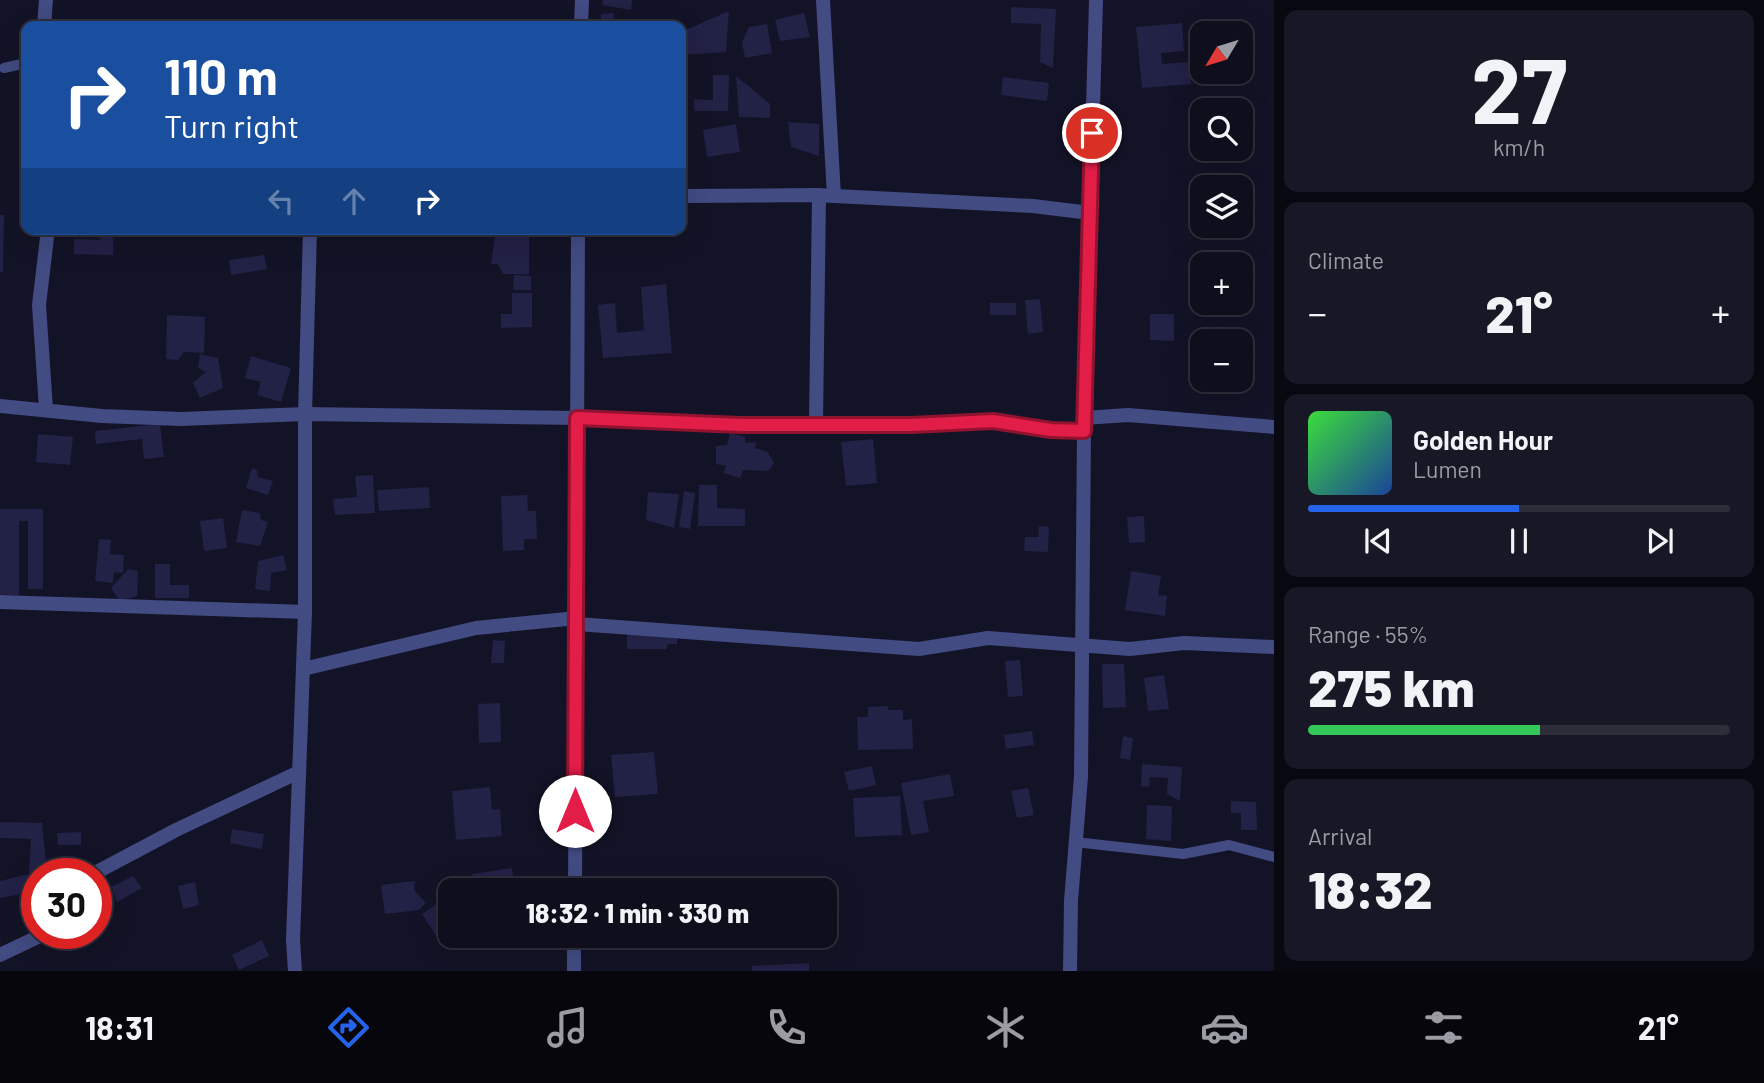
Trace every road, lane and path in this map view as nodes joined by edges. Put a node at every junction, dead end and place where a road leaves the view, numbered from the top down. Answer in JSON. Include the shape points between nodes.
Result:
{"nodes":[{"id":1,"x":46,"y":0,"type":"edge"},
{"id":2,"x":582,"y":0,"type":"edge"},
{"id":3,"x":823,"y":0,"type":"edge"},
{"id":4,"x":1096,"y":0,"type":"edge"},
{"id":5,"x":44,"y":21,"type":"edge"},
{"id":6,"x":581,"y":21,"type":"edge"},
{"id":7,"x":21,"y":64,"type":"edge"},
{"id":8,"x":4,"y":68,"type":"dead end"},
{"id":9,"x":686,"y":196,"type":"edge"},
{"id":10,"x":827,"y":196,"type":"junction"},
{"id":11,"x":1090,"y":213,"type":"junction"},
{"id":12,"x":47,"y":235,"type":"edge"},
{"id":13,"x":310,"y":235,"type":"edge"},
{"id":14,"x":578,"y":235,"type":"edge"},
{"id":15,"x":0,"y":406,"type":"edge"},
{"id":16,"x":46,"y":409,"type":"junction"},
{"id":17,"x":305,"y":414,"type":"junction"},
{"id":18,"x":577,"y":418,"type":"junction"},
{"id":19,"x":816,"y":424,"type":"junction"},
{"id":20,"x":1084,"y":425,"type":"junction"},
{"id":21,"x":1274,"y":427,"type":"edge"},
{"id":22,"x":0,"y":601,"type":"edge"},
{"id":23,"x":305,"y":612,"type":"junction"},
{"id":24,"x":577,"y":621,"type":"junction"},
{"id":25,"x":1082,"y":647,"type":"junction"},
{"id":26,"x":1274,"y":648,"type":"edge"},
{"id":27,"x":303,"y":669,"type":"junction"},
{"id":28,"x":299,"y":772,"type":"junction"},
{"id":29,"x":1075,"y":842,"type":"junction"},
{"id":30,"x":1274,"y":857,"type":"edge"},
{"id":31,"x":112,"y":864,"type":"edge"},
{"id":32,"x":575,"y":878,"type":"edge"},
{"id":33,"x":21,"y":945,"type":"edge"},
{"id":34,"x":574,"y":948,"type":"edge"},
{"id":35,"x":0,"y":955,"type":"edge"},
{"id":36,"x":295,"y":971,"type":"edge"},
{"id":37,"x":574,"y":971,"type":"edge"},
{"id":38,"x":1070,"y":971,"type":"edge"}],
"edges":[{"from":1,"to":5,"type":"street"},
{"from":2,"to":6,"type":"street"},
{"from":3,"to":10,"type":"street"},
{"from":4,"to":11,"type":"street"},
{"from":7,"to":8,"type":"lane"},
{"from":9,"to":10,"type":"street"},
{"from":10,"to":11,"type":"street"},
{"from":10,"to":19,"type":"street"},
{"from":11,"to":20,"type":"street"},
{"from":12,"to":16,"type":"street","via":[[39,305]]},
{"from":13,"to":17,"type":"street"},
{"from":14,"to":18,"type":"street"},
{"from":15,"to":16,"type":"street"},
{"from":16,"to":17,"type":"street","via":[[181,419]]},
{"from":17,"to":18,"type":"street"},
{"from":17,"to":23,"type":"street"},
{"from":18,"to":19,"type":"street"},
{"from":18,"to":24,"type":"street"},
{"from":19,"to":20,"type":"street","via":[[993,421],[1051,430]]},
{"from":20,"to":21,"type":"street","via":[[1128,415]]},
{"from":20,"to":25,"type":"street"},
{"from":22,"to":23,"type":"street"},
{"from":23,"to":27,"type":"street"},
{"from":24,"to":25,"type":"street","via":[[919,649],[988,638]]},
{"from":24,"to":27,"type":"street","via":[[476,628]]},
{"from":24,"to":32,"type":"street"},
{"from":25,"to":26,"type":"street","via":[[1130,649],[1184,643]]},
{"from":25,"to":29,"type":"street","via":[[1081,777]]},
{"from":27,"to":28,"type":"street"},
{"from":28,"to":31,"type":"street"},
{"from":28,"to":36,"type":"street"},
{"from":29,"to":30,"type":"lane","via":[[1183,854],[1229,845]]},
{"from":29,"to":38,"type":"street"},
{"from":33,"to":35,"type":"street"},
{"from":34,"to":37,"type":"street"}]}
